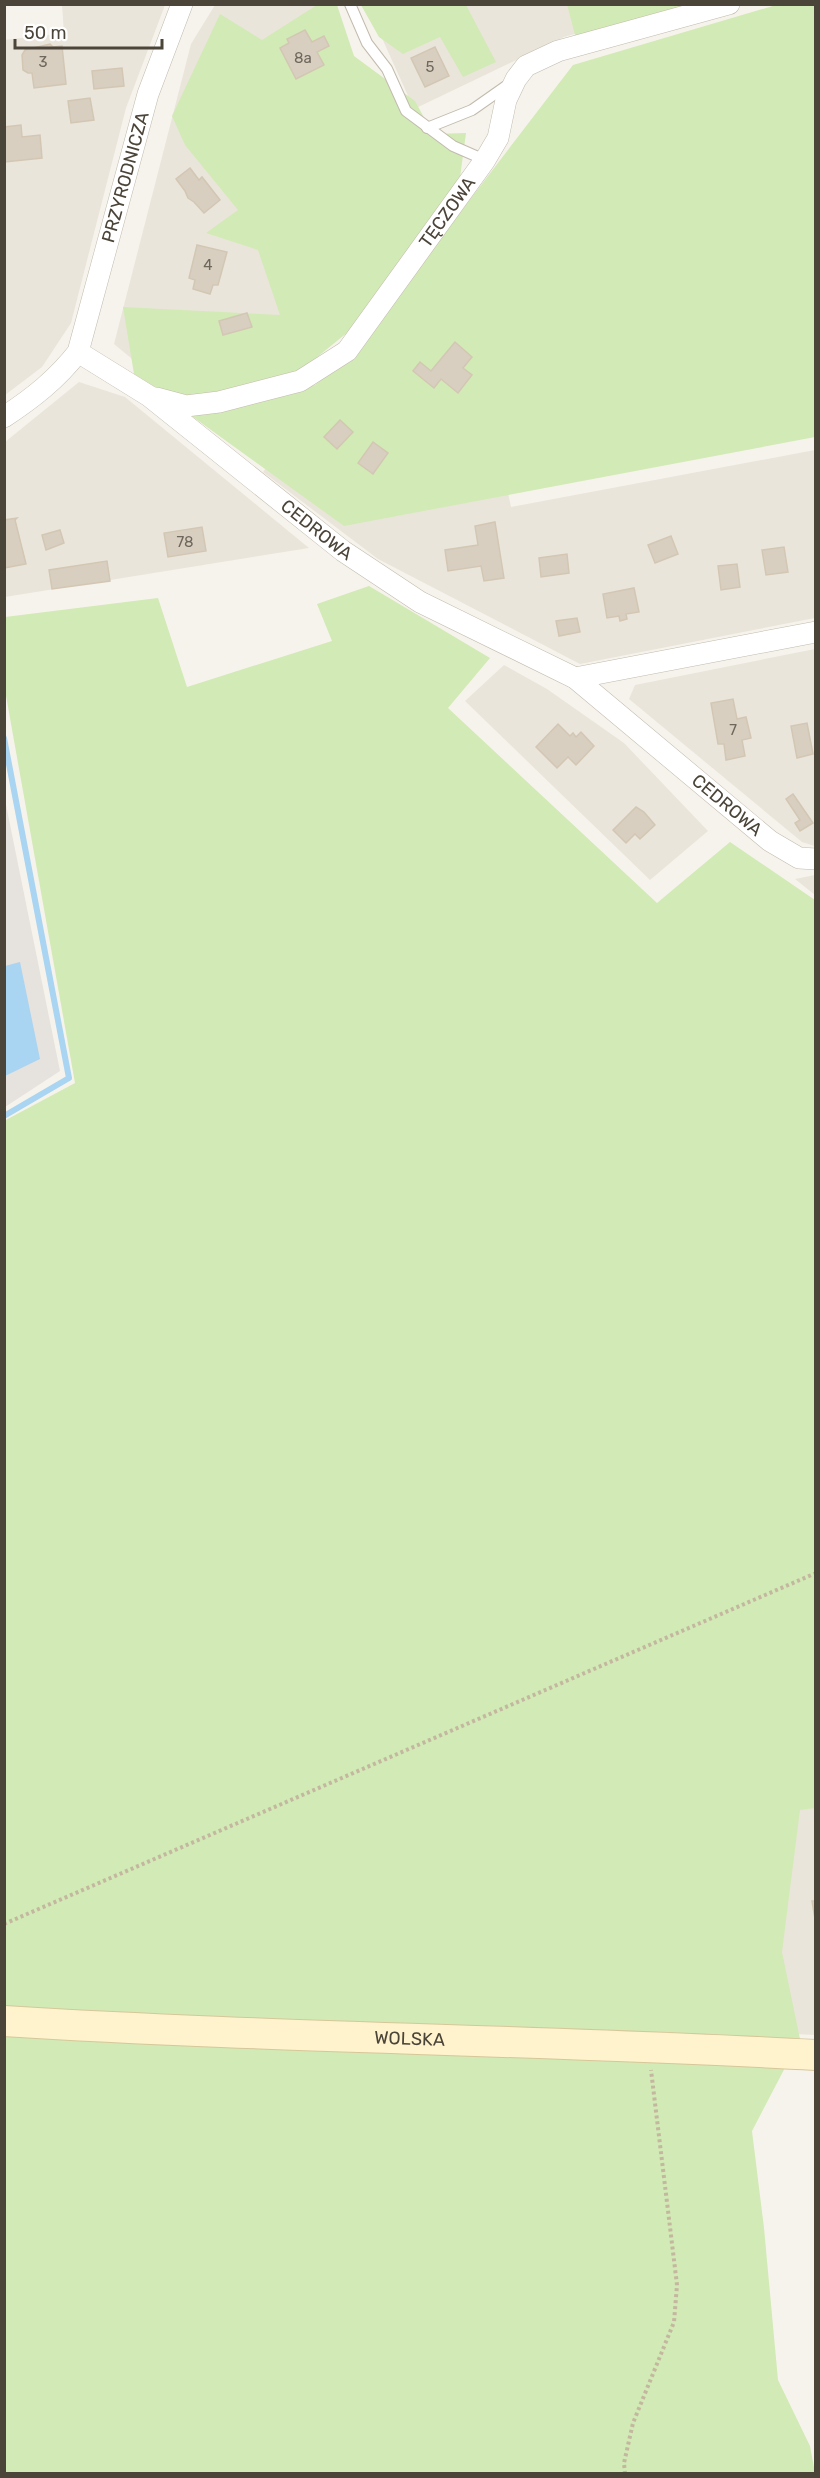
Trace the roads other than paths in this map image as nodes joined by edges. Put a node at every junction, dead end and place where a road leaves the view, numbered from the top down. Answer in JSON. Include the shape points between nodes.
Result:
{"nodes":[{"id":1,"x":182,"y":4,"type":"edge"},
{"id":2,"x":350,"y":4,"type":"edge"},
{"id":3,"x":729,"y":4,"type":"edge"},
{"id":4,"x":516,"y":79,"type":"junction"},
{"id":5,"x":427,"y":128,"type":"junction"},
{"id":6,"x":485,"y":160,"type":"junction"},
{"id":7,"x":78,"y":352,"type":"junction"},
{"id":8,"x":149,"y":396,"type":"junction"},
{"id":9,"x":4,"y":417,"type":"edge"},
{"id":10,"x":816,"y":632,"type":"edge"},
{"id":11,"x":575,"y":678,"type":"junction"},
{"id":12,"x":807,"y":858,"type":"edge"},
{"id":13,"x":4,"y":2021,"type":"edge"},
{"id":14,"x":816,"y":2055,"type":"edge"}],
"edges":[{"from":1,"to":7,"type":"street","name":"PRZYRODNICZA","via":[[148,94]]},
{"from":2,"to":5,"type":"lane","via":[[406,111]]},
{"from":3,"to":4,"type":"street","name":"TĘCZOWA","via":[[558,51],[526,66]]},
{"from":4,"to":5,"type":"lane","via":[[472,110]]},
{"from":4,"to":6,"type":"street","name":"TĘCZOWA","via":[[506,100],[498,138]]},
{"from":5,"to":6,"type":"lane","via":[[453,146]]},
{"from":6,"to":8,"type":"street","name":"TĘCZOWA","via":[[347,351],[300,381],[219,402],[186,405]]},
{"from":7,"to":8,"type":"street","name":"CEDROWA"},
{"from":7,"to":9,"type":"street","via":[[60,375]]},
{"from":8,"to":11,"type":"street","name":"CEDROWA","via":[[343,551],[420,602]]},
{"from":10,"to":11,"type":"street"},
{"from":11,"to":12,"type":"street","name":"CEDROWA","via":[[770,841]]},
{"from":13,"to":14,"type":"street","name":"WOLSKA"}]}
